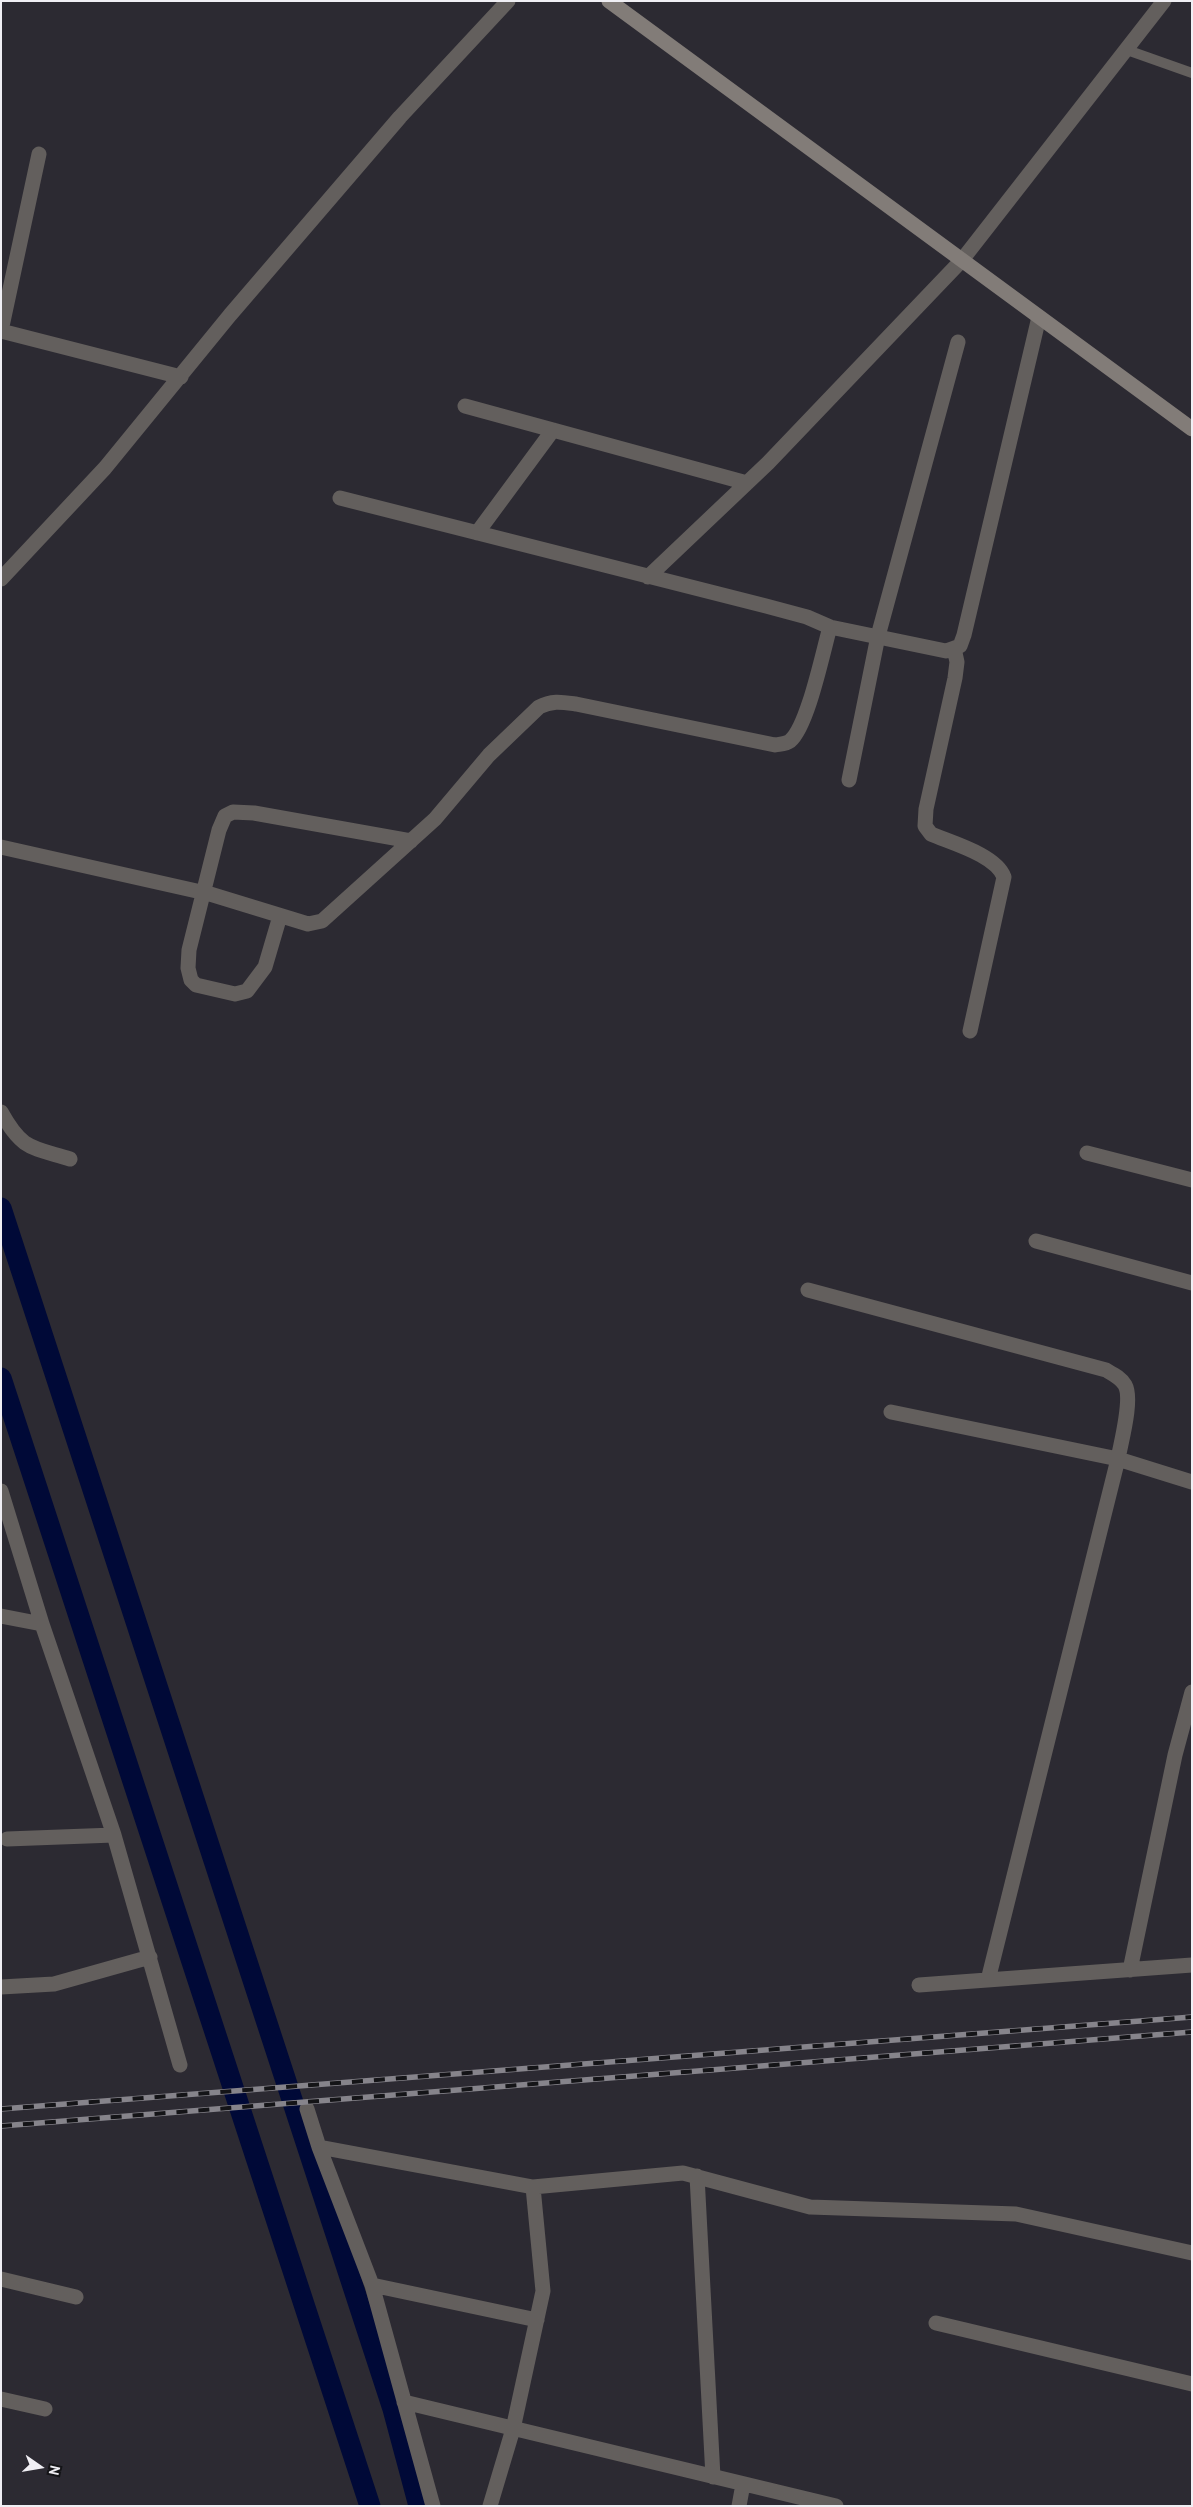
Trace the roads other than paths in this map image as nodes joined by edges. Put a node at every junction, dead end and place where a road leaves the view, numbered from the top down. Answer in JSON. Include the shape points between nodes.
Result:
{"nodes":[{"id":1,"x":508,"y":1,"type":"edge"},
{"id":2,"x":609,"y":1,"type":"edge"},
{"id":3,"x":1164,"y":1,"type":"edge"},
{"id":4,"x":1126,"y":50,"type":"junction"},
{"id":5,"x":1192,"y":73,"type":"edge"},
{"id":6,"x":40,"y":154,"type":"dead end"},
{"id":7,"x":962,"y":260,"type":"junction"},
{"id":8,"x":1039,"y":317,"type":"junction"},
{"id":9,"x":1,"y":331,"type":"edge"},
{"id":10,"x":958,"y":342,"type":"dead end"},
{"id":11,"x":181,"y":377,"type":"junction"},
{"id":12,"x":465,"y":406,"type":"dead end"},
{"id":13,"x":1192,"y":429,"type":"edge"},
{"id":14,"x":554,"y":430,"type":"junction"},
{"id":15,"x":747,"y":483,"type":"junction"},
{"id":16,"x":340,"y":498,"type":"dead end"},
{"id":17,"x":477,"y":533,"type":"junction"},
{"id":18,"x":648,"y":577,"type":"junction"},
{"id":19,"x":1,"y":579,"type":"edge"},
{"id":20,"x":830,"y":627,"type":"junction"},
{"id":21,"x":878,"y":636,"type":"junction"},
{"id":22,"x":954,"y":648,"type":"junction"},
{"id":23,"x":849,"y":780,"type":"dead end"},
{"id":24,"x":411,"y":841,"type":"junction"},
{"id":25,"x":1,"y":847,"type":"edge"},
{"id":26,"x":202,"y":893,"type":"junction"},
{"id":27,"x":280,"y":916,"type":"junction"},
{"id":28,"x":970,"y":1031,"type":"dead end"},
{"id":29,"x":1,"y":1112,"type":"edge"},
{"id":30,"x":1088,"y":1153,"type":"dead end"},
{"id":31,"x":70,"y":1159,"type":"dead end"},
{"id":32,"x":1192,"y":1180,"type":"edge"},
{"id":33,"x":1036,"y":1241,"type":"dead end"},
{"id":34,"x":1192,"y":1283,"type":"edge"},
{"id":35,"x":808,"y":1290,"type":"dead end"},
{"id":36,"x":891,"y":1412,"type":"dead end"},
{"id":37,"x":1118,"y":1459,"type":"junction"},
{"id":38,"x":1192,"y":1482,"type":"edge"},
{"id":39,"x":1,"y":1491,"type":"edge"},
{"id":40,"x":1,"y":1616,"type":"edge"},
{"id":41,"x":42,"y":1624,"type":"junction"},
{"id":42,"x":1192,"y":1692,"type":"edge"},
{"id":43,"x":114,"y":1835,"type":"junction"},
{"id":44,"x":7,"y":1839,"type":"dead end"},
{"id":45,"x":150,"y":1957,"type":"junction"},
{"id":46,"x":1192,"y":1965,"type":"edge"},
{"id":47,"x":1130,"y":1970,"type":"junction"},
{"id":48,"x":988,"y":1980,"type":"junction"},
{"id":49,"x":919,"y":1985,"type":"dead end"},
{"id":50,"x":1,"y":1987,"type":"edge"},
{"id":51,"x":180,"y":2065,"type":"dead end"},
{"id":52,"x":307,"y":2109,"type":"dead end"},
{"id":53,"x":319,"y":2147,"type":"junction"},
{"id":54,"x":697,"y":2176,"type":"junction"},
{"id":55,"x":534,"y":2187,"type":"junction"},
{"id":56,"x":1192,"y":2253,"type":"edge"},
{"id":57,"x":1,"y":2279,"type":"edge"},
{"id":58,"x":372,"y":2285,"type":"junction"},
{"id":59,"x":76,"y":2297,"type":"dead end"},
{"id":60,"x":537,"y":2320,"type":"junction"},
{"id":61,"x":936,"y":2323,"type":"dead end"},
{"id":62,"x":1192,"y":2384,"type":"edge"},
{"id":63,"x":1,"y":2399,"type":"edge"},
{"id":64,"x":404,"y":2402,"type":"junction"},
{"id":65,"x":45,"y":2408,"type":"dead end"},
{"id":66,"x":513,"y":2429,"type":"junction"},
{"id":67,"x":713,"y":2476,"type":"junction"},
{"id":68,"x":743,"y":2484,"type":"junction"},
{"id":69,"x":432,"y":2506,"type":"edge"},
{"id":70,"x":490,"y":2506,"type":"edge"},
{"id":71,"x":739,"y":2506,"type":"edge"},
{"id":72,"x":836,"y":2506,"type":"edge"}],
"edges":[{"from":1,"to":11,"type":"street","via":[[400,117]]},
{"from":2,"to":7,"type":"street"},
{"from":3,"to":4,"type":"street"},
{"from":4,"to":5,"type":"lane"},
{"from":4,"to":7,"type":"street"},
{"from":6,"to":9,"type":"street"},
{"from":7,"to":8,"type":"street"},
{"from":7,"to":15,"type":"street"},
{"from":8,"to":13,"type":"street"},
{"from":8,"to":22,"type":"street","via":[[964,635],[960,646]]},
{"from":9,"to":11,"type":"street"},
{"from":10,"to":21,"type":"street"},
{"from":11,"to":19,"type":"street","via":[[105,468]]},
{"from":12,"to":14,"type":"street"},
{"from":14,"to":15,"type":"street"},
{"from":14,"to":17,"type":"street"},
{"from":15,"to":18,"type":"street"},
{"from":16,"to":17,"type":"street"},
{"from":17,"to":18,"type":"street"},
{"from":18,"to":20,"type":"street","via":[[807,617]]},
{"from":20,"to":21,"type":"street"},
{"from":20,"to":24,"type":"street","via":[[808,704],[797,732],[789,742],[775,746],[576,704],[546,703],[489,755],[435,819]]},
{"from":21,"to":22,"type":"street","via":[[946,651]]},
{"from":21,"to":23,"type":"street"},
{"from":22,"to":28,"type":"street","via":[[957,662],[955,678],[925,826],[931,834],[987,858],[1000,868],[1004,877]]},
{"from":24,"to":26,"type":"street","via":[[254,812],[233,812],[225,816],[219,830]]},
{"from":24,"to":27,"type":"street","via":[[322,921],[308,924]]},
{"from":25,"to":26,"type":"street"},
{"from":26,"to":27,"type":"street"},
{"from":26,"to":27,"type":"street","via":[[189,950],[188,968],[196,985],[235,994],[247,991],[265,967]]},
{"from":29,"to":31,"type":"street","via":[[10,1129],[25,1145]]},
{"from":30,"to":32,"type":"street"},
{"from":33,"to":34,"type":"street"},
{"from":35,"to":37,"type":"street","via":[[1106,1370],[1125,1385],[1128,1398]]},
{"from":36,"to":37,"type":"street"},
{"from":37,"to":38,"type":"street"},
{"from":37,"to":48,"type":"street"},
{"from":39,"to":41,"type":"street"},
{"from":40,"to":41,"type":"street"},
{"from":41,"to":43,"type":"street"},
{"from":42,"to":47,"type":"street","via":[[1174,1756]]},
{"from":43,"to":44,"type":"street"},
{"from":43,"to":45,"type":"street"},
{"from":45,"to":50,"type":"street","via":[[54,1984]]},
{"from":45,"to":51,"type":"street"},
{"from":46,"to":47,"type":"street"},
{"from":47,"to":48,"type":"street"},
{"from":48,"to":49,"type":"street"},
{"from":52,"to":53,"type":"street"},
{"from":53,"to":55,"type":"street"},
{"from":53,"to":58,"type":"street"},
{"from":54,"to":55,"type":"street","via":[[683,2173]]},
{"from":54,"to":56,"type":"street","via":[[810,2207],[1016,2214]]},
{"from":54,"to":67,"type":"street"},
{"from":55,"to":60,"type":"street","via":[[543,2291]]},
{"from":57,"to":59,"type":"street"},
{"from":58,"to":60,"type":"street"},
{"from":58,"to":64,"type":"street"},
{"from":60,"to":66,"type":"street"},
{"from":61,"to":62,"type":"street"},
{"from":63,"to":65,"type":"street"},
{"from":64,"to":66,"type":"street"},
{"from":64,"to":69,"type":"street"},
{"from":66,"to":67,"type":"street"},
{"from":66,"to":70,"type":"street"},
{"from":67,"to":68,"type":"street"},
{"from":68,"to":71,"type":"street"},
{"from":68,"to":72,"type":"street"}]}
